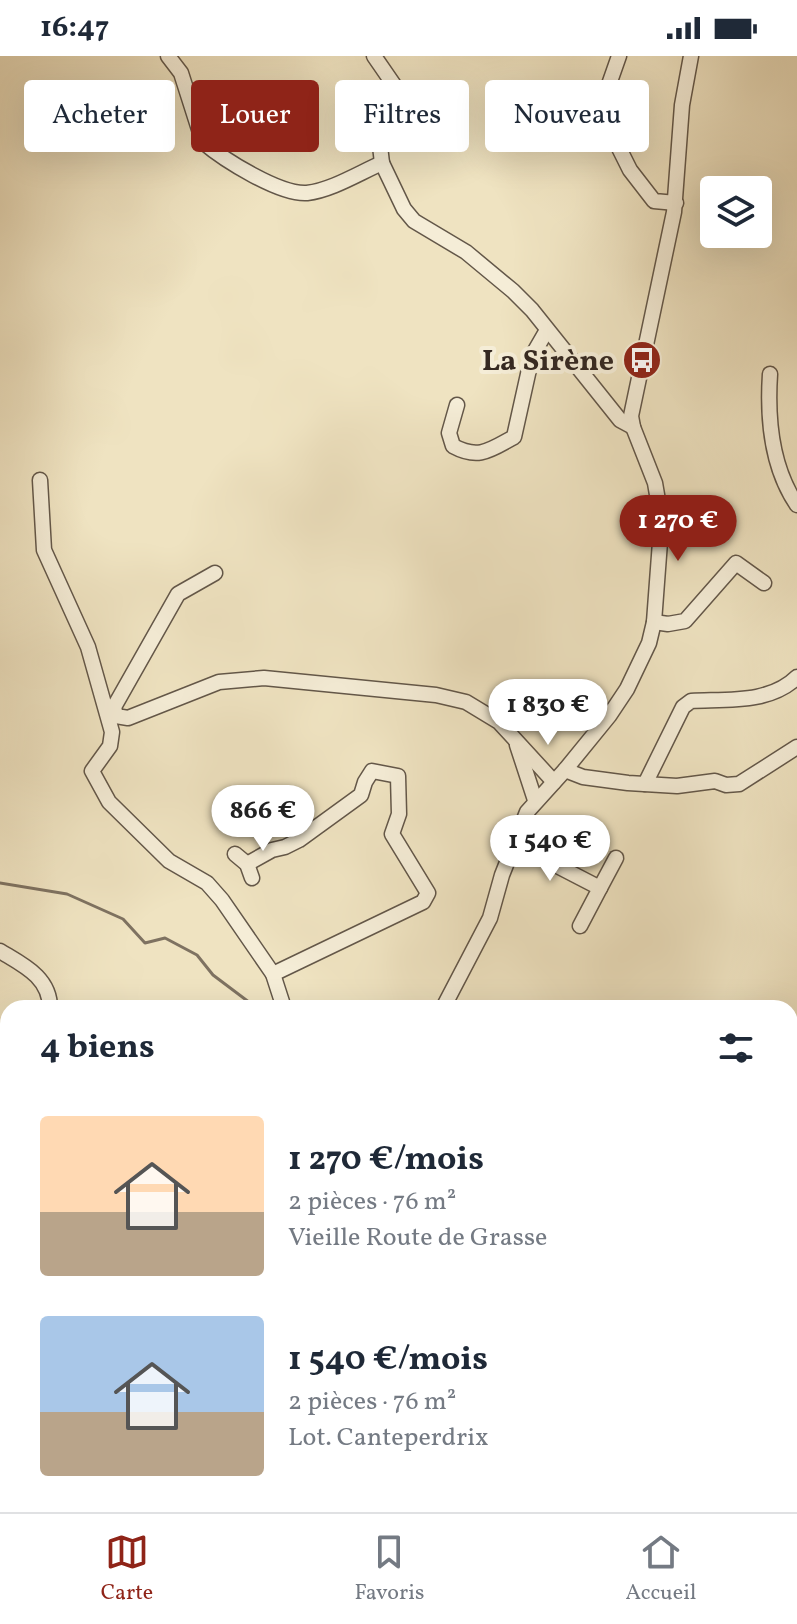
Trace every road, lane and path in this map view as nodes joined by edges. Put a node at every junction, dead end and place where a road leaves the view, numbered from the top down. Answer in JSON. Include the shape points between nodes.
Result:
{"nodes":[{"id":1,"x":168,"y":56,"type":"edge"},
{"id":2,"x":374,"y":56,"type":"edge"},
{"id":3,"x":619,"y":56,"type":"edge"},
{"id":4,"x":691,"y":56,"type":"edge"},
{"id":5,"x":382,"y":163,"type":"junction"},
{"id":6,"x":676,"y":203,"type":"junction"},
{"id":7,"x":547,"y":330,"type":"junction"},
{"id":8,"x":770,"y":374,"type":"dead end"},
{"id":9,"x":457,"y":405,"type":"dead end"},
{"id":10,"x":633,"y":427,"type":"junction"},
{"id":11,"x":40,"y":480,"type":"dead end"},
{"id":12,"x":797,"y":505,"type":"edge"},
{"id":13,"x":215,"y":573,"type":"dead end"},
{"id":14,"x":764,"y":583,"type":"dead end"},
{"id":15,"x":654,"y":622,"type":"junction"},
{"id":16,"x":797,"y":677,"type":"edge"},
{"id":17,"x":514,"y":737,"type":"junction"},
{"id":18,"x":797,"y":747,"type":"edge"},
{"id":19,"x":565,"y":770,"type":"junction"},
{"id":20,"x":554,"y":782,"type":"junction"},
{"id":21,"x":645,"y":784,"type":"junction"},
{"id":22,"x":535,"y":800,"type":"junction"},
{"id":23,"x":513,"y":843,"type":"junction"},
{"id":24,"x":616,"y":858,"type":"dead end"},
{"id":25,"x":245,"y":866,"type":"dead end"},
{"id":26,"x":600,"y":888,"type":"junction"},
{"id":27,"x":580,"y":926,"type":"dead end"},
{"id":28,"x":0,"y":951,"type":"edge"},
{"id":29,"x":273,"y":974,"type":"junction"},
{"id":30,"x":49,"y":1000,"type":"edge"},
{"id":31,"x":281,"y":1000,"type":"edge"},
{"id":32,"x":449,"y":1000,"type":"edge"}],
"edges":[{"from":1,"to":5,"type":"street","via":[[181,73],[203,142],[269,183],[310,193]]},
{"from":2,"to":5,"type":"street","via":[[394,85],[380,146]]},
{"from":3,"to":6,"type":"street","via":[[600,110],[640,186],[654,201]]},
{"from":4,"to":6,"type":"street"},
{"from":5,"to":7,"type":"street","via":[[414,221],[466,252],[532,310]]},
{"from":6,"to":10,"type":"street","via":[[637,381]]},
{"from":7,"to":9,"type":"street","via":[[532,356],[514,437],[479,454],[453,446],[449,433]]},
{"from":7,"to":10,"type":"street","via":[[620,420]]},
{"from":8,"to":12,"type":"street","via":[[773,445]]},
{"from":10,"to":15,"type":"street","via":[[655,483],[660,512]]},
{"from":11,"to":29,"type":"street","via":[[44,550],[88,647],[112,732],[110,746],[92,771],[109,802],[158,851],[207,883]]},
{"from":13,"to":17,"type":"street","via":[[178,594],[114,707],[116,716],[128,718],[219,682],[264,678],[466,702]]},
{"from":14,"to":15,"type":"street","via":[[736,563],[685,621]]},
{"from":15,"to":19,"type":"street","via":[[627,689]]},
{"from":16,"to":21,"type":"street","via":[[766,696],[691,701],[683,707]]},
{"from":17,"to":20,"type":"street"},
{"from":17,"to":22,"type":"street"},
{"from":18,"to":21,"type":"street","via":[[739,784]]},
{"from":19,"to":20,"type":"street"},
{"from":19,"to":21,"type":"street"},
{"from":20,"to":22,"type":"street"},
{"from":22,"to":23,"type":"street"},
{"from":23,"to":26,"type":"street"},
{"from":23,"to":32,"type":"street","via":[[490,918]]},
{"from":24,"to":26,"type":"street"},
{"from":25,"to":29,"type":"street","via":[[299,840],[361,795],[372,771],[398,776],[399,814],[392,834],[428,893],[423,902]]},
{"from":26,"to":27,"type":"street"},
{"from":28,"to":30,"type":"street","via":[[36,974]]},
{"from":29,"to":31,"type":"street"}]}
